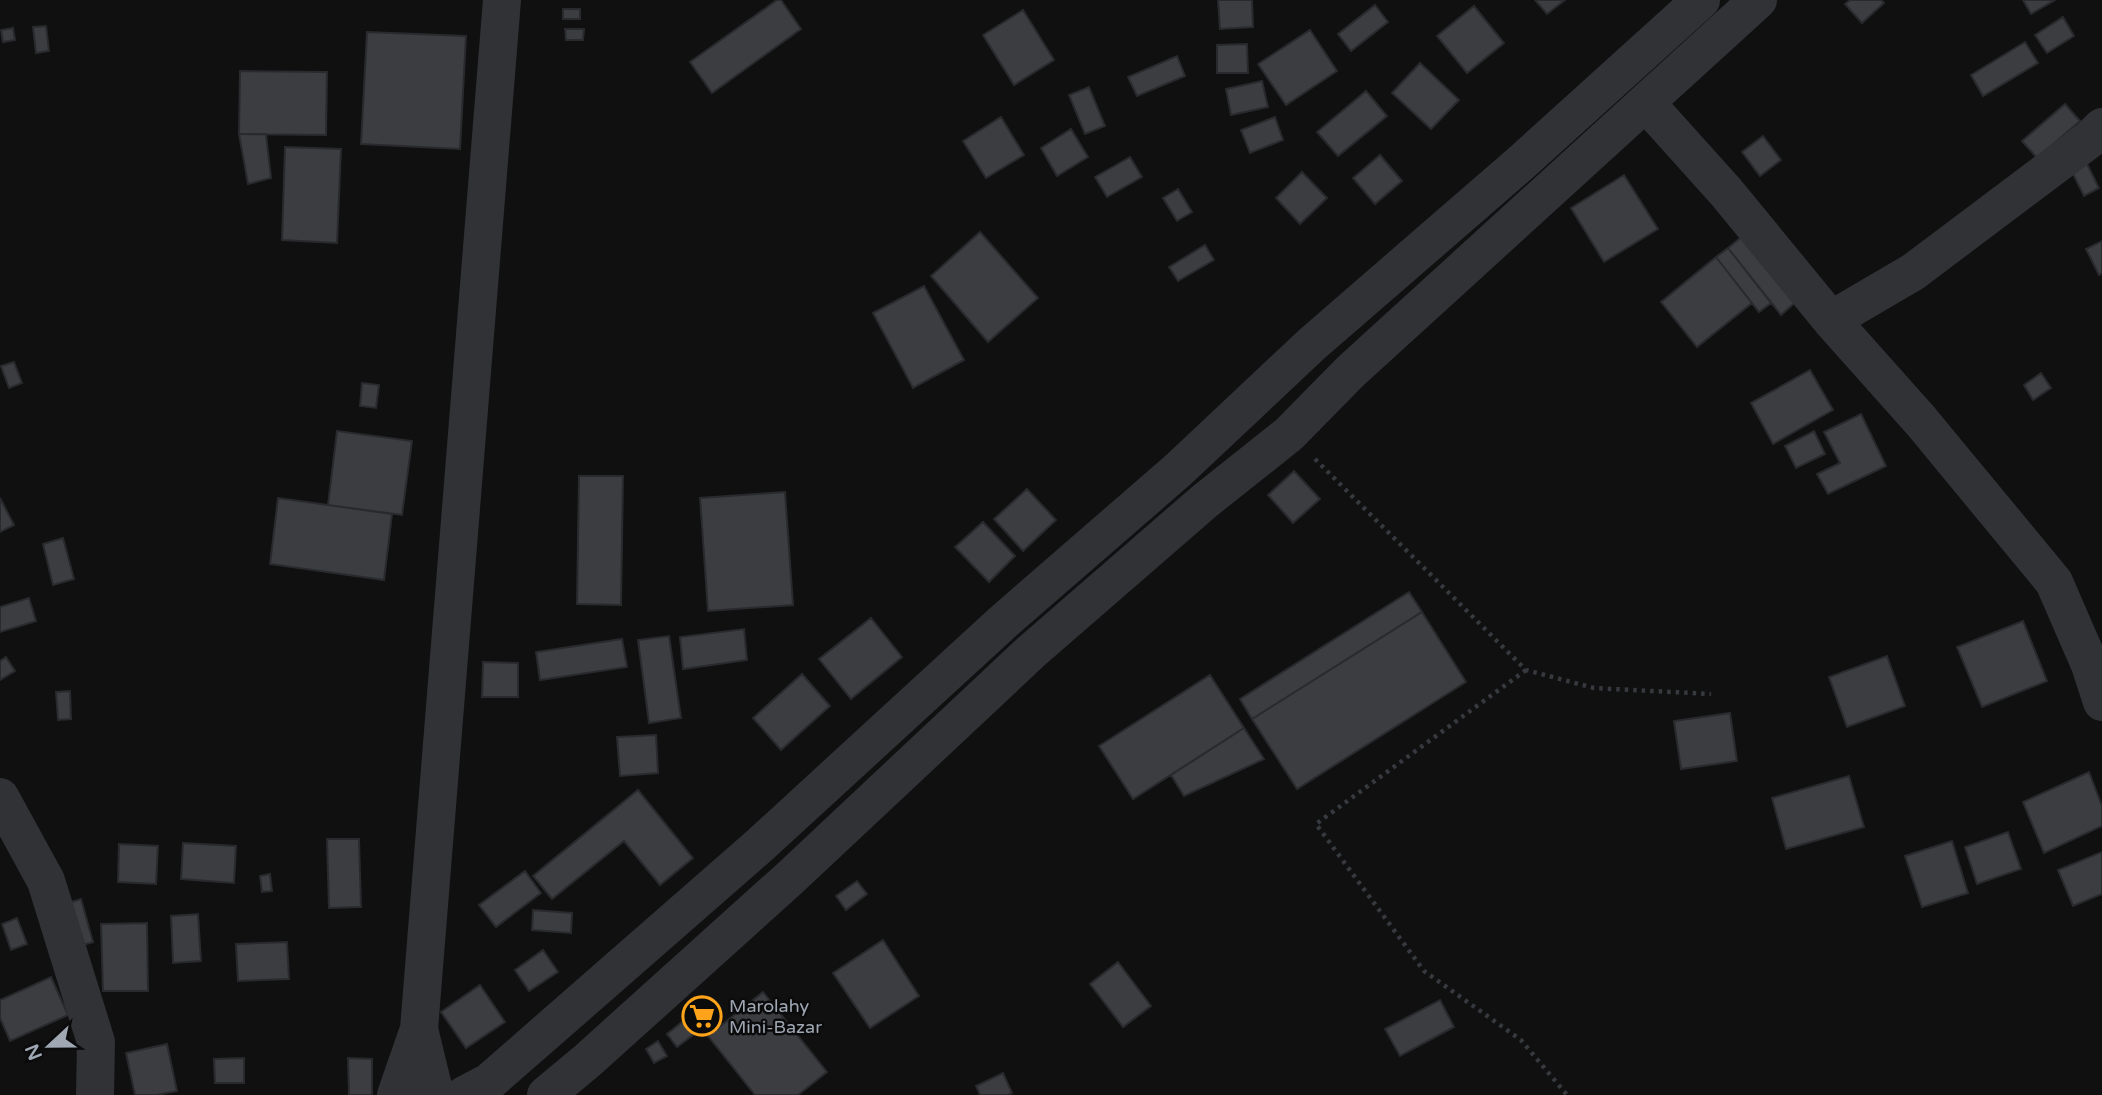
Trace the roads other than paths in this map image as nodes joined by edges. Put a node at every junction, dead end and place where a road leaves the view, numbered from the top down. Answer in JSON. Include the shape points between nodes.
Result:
{"nodes":[{"id":1,"x":502,"y":0,"type":"edge"},
{"id":2,"x":1701,"y":0,"type":"edge"},
{"id":3,"x":1758,"y":0,"type":"edge"},
{"id":4,"x":1671,"y":28,"type":"junction"},
{"id":5,"x":1697,"y":55,"type":"junction"},
{"id":6,"x":1646,"y":103,"type":"junction"},
{"id":7,"x":2098,"y":142,"type":"edge"},
{"id":8,"x":1831,"y":320,"type":"junction"},
{"id":9,"x":1178,"y":470,"type":"junction"},
{"id":10,"x":1206,"y":500,"type":"junction"},
{"id":11,"x":1003,"y":622,"type":"junction"},
{"id":12,"x":1032,"y":651,"type":"junction"},
{"id":13,"x":2096,"y":662,"type":"edge"},
{"id":14,"x":2102,"y":702,"type":"edge"},
{"id":15,"x":0,"y":797,"type":"edge"},
{"id":16,"x":419,"y":1029,"type":"junction"},
{"id":17,"x":95,"y":1095,"type":"edge"},
{"id":18,"x":396,"y":1095,"type":"edge"},
{"id":19,"x":435,"y":1095,"type":"edge"},
{"id":20,"x":464,"y":1095,"type":"edge"},
{"id":21,"x":546,"y":1095,"type":"edge"}],
"edges":[{"from":1,"to":16,"type":"street"},
{"from":2,"to":4,"type":"street"},
{"from":3,"to":5,"type":"street"},
{"from":4,"to":5,"type":"street"},
{"from":4,"to":9,"type":"street","via":[[1312,344]]},
{"from":5,"to":6,"type":"street"},
{"from":6,"to":8,"type":"street"},
{"from":6,"to":10,"type":"street","via":[[1350,372],[1289,434]]},
{"from":7,"to":8,"type":"street","via":[[1913,272]]},
{"from":8,"to":13,"type":"street","via":[[2054,582]]},
{"from":9,"to":10,"type":"street"},
{"from":9,"to":11,"type":"street"},
{"from":10,"to":12,"type":"street"},
{"from":11,"to":12,"type":"street"},
{"from":11,"to":20,"type":"street","via":[[750,855],[489,1082]]},
{"from":12,"to":21,"type":"street","via":[[790,878]]},
{"from":13,"to":14,"type":"street"},
{"from":15,"to":17,"type":"street","via":[[46,881],[96,1042]]},
{"from":16,"to":18,"type":"street"},
{"from":16,"to":19,"type":"street"}]}
